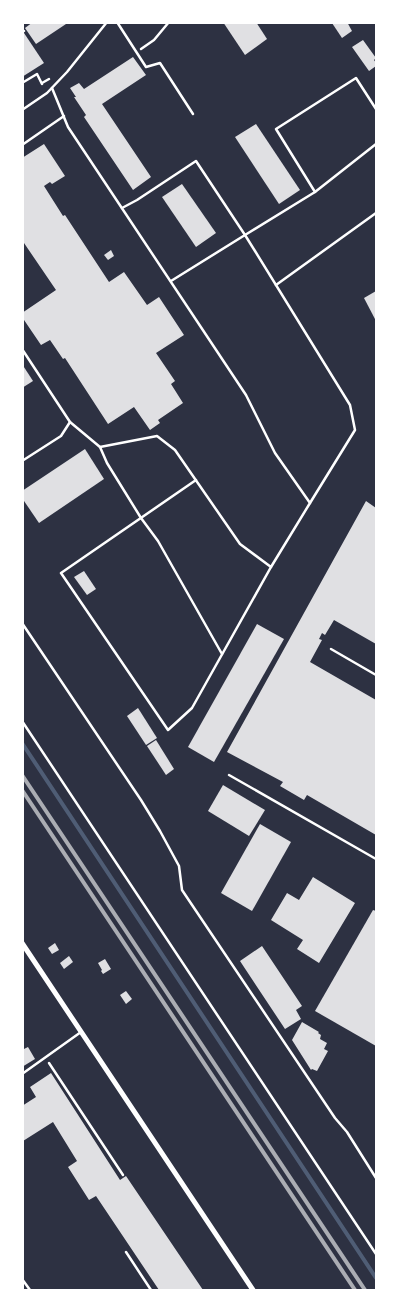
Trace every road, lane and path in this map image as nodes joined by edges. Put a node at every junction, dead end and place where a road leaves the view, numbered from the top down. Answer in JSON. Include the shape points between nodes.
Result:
{"nodes":[{"id":1,"x":107,"y":22,"type":"edge"},
{"id":2,"x":117,"y":22,"type":"edge"},
{"id":3,"x":169,"y":22,"type":"edge"},
{"id":4,"x":136,"y":53,"type":"junction"},
{"id":5,"x":22,"y":83,"type":"edge"},
{"id":6,"x":52,"y":88,"type":"junction"},
{"id":7,"x":47,"y":93,"type":"junction"},
{"id":8,"x":376,"y":109,"type":"edge"},
{"id":9,"x":22,"y":110,"type":"edge"},
{"id":10,"x":193,"y":114,"type":"dead end"},
{"id":11,"x":64,"y":116,"type":"junction"},
{"id":12,"x":22,"y":144,"type":"edge"},
{"id":13,"x":376,"y":144,"type":"edge"},
{"id":14,"x":315,"y":192,"type":"junction"},
{"id":15,"x":122,"y":208,"type":"junction"},
{"id":16,"x":376,"y":213,"type":"edge"},
{"id":17,"x":245,"y":235,"type":"junction"},
{"id":18,"x":171,"y":281,"type":"junction"},
{"id":19,"x":276,"y":285,"type":"junction"},
{"id":20,"x":22,"y":349,"type":"edge"},
{"id":21,"x":70,"y":422,"type":"junction"},
{"id":22,"x":100,"y":447,"type":"junction"},
{"id":23,"x":22,"y":462,"type":"edge"},
{"id":24,"x":196,"y":480,"type":"junction"},
{"id":25,"x":310,"y":503,"type":"junction"},
{"id":26,"x":141,"y":518,"type":"junction"},
{"id":27,"x":271,"y":567,"type":"junction"},
{"id":28,"x":22,"y":623,"type":"edge"},
{"id":29,"x":331,"y":649,"type":"dead end"},
{"id":30,"x":222,"y":654,"type":"junction"},
{"id":31,"x":376,"y":675,"type":"edge"},
{"id":32,"x":22,"y":721,"type":"edge"},
{"id":33,"x":229,"y":775,"type":"dead end"},
{"id":34,"x":376,"y":860,"type":"edge"},
{"id":35,"x":22,"y":943,"type":"edge"},
{"id":36,"x":81,"y":1032,"type":"junction"},
{"id":37,"x":45,"y":1058,"type":"junction"},
{"id":38,"x":22,"y":1074,"type":"edge"},
{"id":39,"x":123,"y":1175,"type":"dead end"},
{"id":40,"x":376,"y":1178,"type":"edge"},
{"id":41,"x":126,"y":1252,"type":"dead end"},
{"id":42,"x":376,"y":1254,"type":"edge"},
{"id":43,"x":22,"y":1279,"type":"edge"},
{"id":44,"x":30,"y":1290,"type":"edge"},
{"id":45,"x":151,"y":1290,"type":"edge"},
{"id":46,"x":253,"y":1290,"type":"edge"}],
"edges":[{"from":1,"to":6,"type":"lane"},
{"from":2,"to":4,"type":"lane"},
{"from":3,"to":4,"type":"path","via":[[154,40]]},
{"from":4,"to":10,"type":"lane","via":[[146,67],[160,63]]},
{"from":5,"to":7,"type":"path","via":[[36,74]]},
{"from":6,"to":7,"type":"lane"},
{"from":6,"to":11,"type":"lane"},
{"from":7,"to":9,"type":"lane"},
{"from":8,"to":14,"type":"lane","via":[[356,78],[276,129]]},
{"from":11,"to":12,"type":"lane"},
{"from":11,"to":15,"type":"lane"},
{"from":13,"to":14,"type":"lane"},
{"from":14,"to":17,"type":"lane"},
{"from":15,"to":17,"type":"lane","via":[[196,161]]},
{"from":15,"to":18,"type":"lane"},
{"from":16,"to":19,"type":"lane"},
{"from":17,"to":18,"type":"lane"},
{"from":17,"to":19,"type":"lane"},
{"from":18,"to":25,"type":"lane","via":[[246,395],[275,453]]},
{"from":19,"to":25,"type":"lane","via":[[350,405],[355,430]]},
{"from":20,"to":21,"type":"lane"},
{"from":21,"to":22,"type":"lane"},
{"from":21,"to":23,"type":"lane","via":[[61,436]]},
{"from":22,"to":24,"type":"lane","via":[[157,436],[175,450]]},
{"from":22,"to":26,"type":"lane","via":[[106,463]]},
{"from":24,"to":26,"type":"lane"},
{"from":24,"to":27,"type":"lane","via":[[240,544]]},
{"from":25,"to":27,"type":"lane"},
{"from":26,"to":30,"type":"lane"},
{"from":26,"to":30,"type":"lane","via":[[61,574],[168,730],[192,708]]},
{"from":27,"to":30,"type":"lane"},
{"from":28,"to":40,"type":"path","via":[[160,831],[179,866],[182,890]]},
{"from":29,"to":31,"type":"lane"},
{"from":32,"to":42,"type":"path"},
{"from":33,"to":34,"type":"lane"},
{"from":35,"to":36,"type":"street"},
{"from":36,"to":37,"type":"lane"},
{"from":36,"to":46,"type":"street"},
{"from":37,"to":38,"type":"lane"},
{"from":37,"to":39,"type":"path"},
{"from":41,"to":45,"type":"lane"},
{"from":43,"to":44,"type":"lane"}]}
